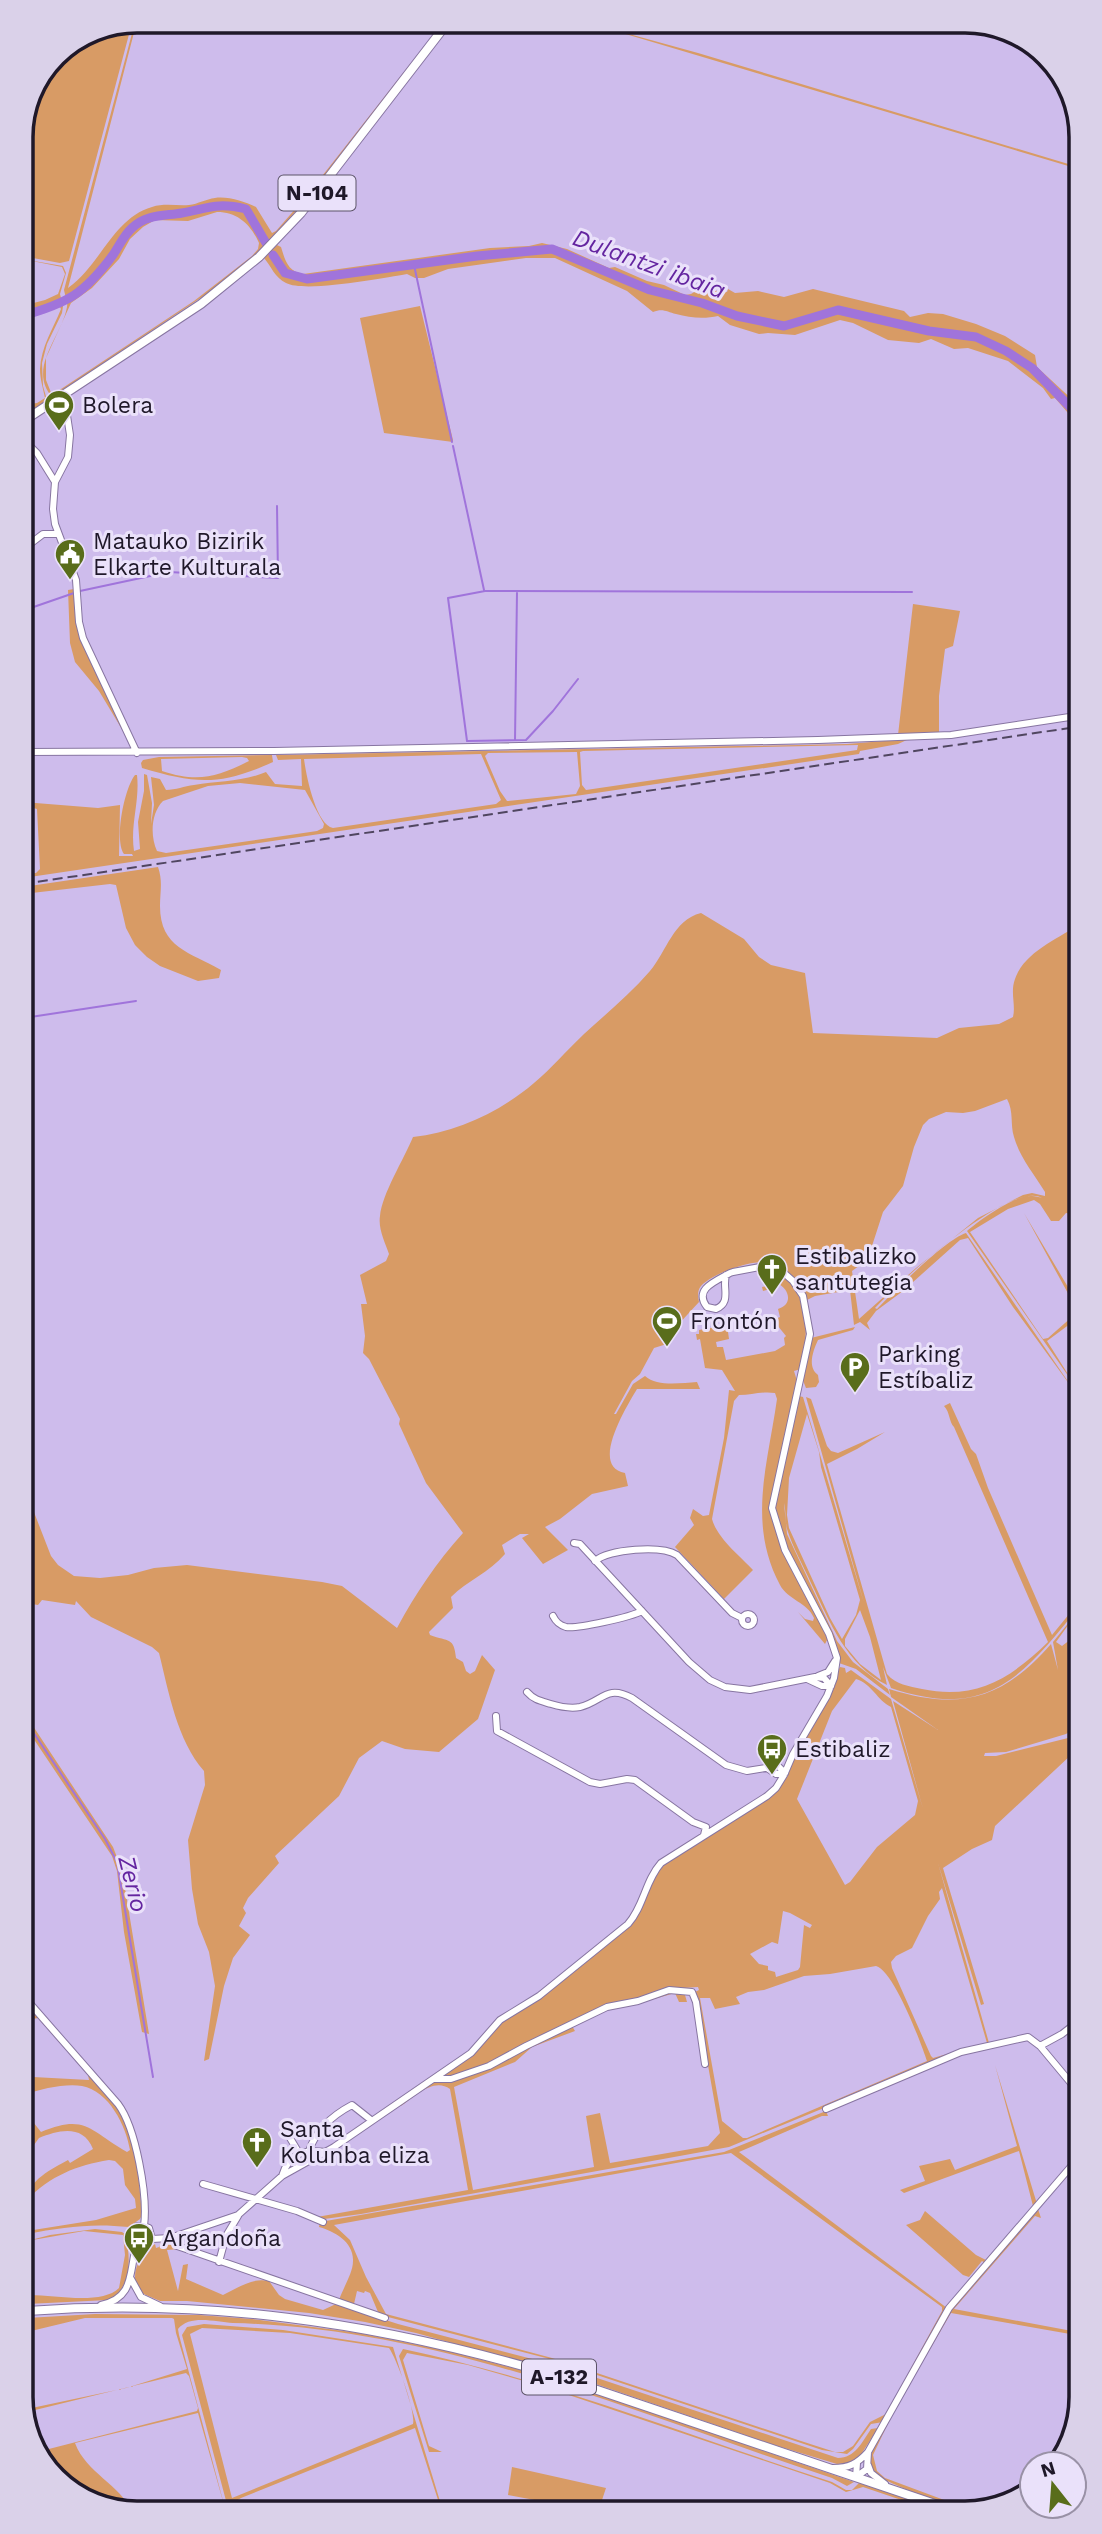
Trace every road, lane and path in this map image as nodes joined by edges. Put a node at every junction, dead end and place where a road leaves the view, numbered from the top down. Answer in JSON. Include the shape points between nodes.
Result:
{"nodes":[{"id":1,"x":440,"y":33,"type":"edge"},
{"id":2,"x":53,"y":401,"type":"junction"},
{"id":3,"x":33,"y":415,"type":"edge"},
{"id":4,"x":33,"y":449,"type":"edge"},
{"id":5,"x":55,"y":482,"type":"junction"},
{"id":6,"x":58,"y":534,"type":"junction"},
{"id":7,"x":33,"y":542,"type":"edge"},
{"id":8,"x":1069,"y":717,"type":"edge"},
{"id":9,"x":33,"y":752,"type":"edge"},
{"id":10,"x":137,"y":753,"type":"junction"},
{"id":11,"x":726,"y":1275,"type":"junction"},
{"id":12,"x":574,"y":1543,"type":"dead end"},
{"id":13,"x":595,"y":1561,"type":"junction"},
{"id":14,"x":642,"y":1611,"type":"junction"},
{"id":15,"x":554,"y":1616,"type":"dead end"},
{"id":16,"x":742,"y":1618,"type":"dead end"},
{"id":17,"x":836,"y":1656,"type":"junction"},
{"id":18,"x":816,"y":1680,"type":"junction"},
{"id":19,"x":831,"y":1686,"type":"junction"},
{"id":20,"x":527,"y":1692,"type":"dead end"},
{"id":21,"x":822,"y":1706,"type":"junction"},
{"id":22,"x":496,"y":1716,"type":"dead end"},
{"id":23,"x":796,"y":1749,"type":"junction"},
{"id":24,"x":771,"y":1769,"type":"junction"},
{"id":25,"x":785,"y":1773,"type":"junction"},
{"id":26,"x":774,"y":1790,"type":"junction"},
{"id":27,"x":698,"y":1824,"type":"junction"},
{"id":28,"x":722,"y":1824,"type":"junction"},
{"id":29,"x":704,"y":1835,"type":"junction"},
{"id":30,"x":694,"y":1841,"type":"junction"},
{"id":31,"x":33,"y":2007,"type":"edge"},
{"id":32,"x":1069,"y":2029,"type":"edge"},
{"id":33,"x":1040,"y":2046,"type":"junction"},
{"id":34,"x":705,"y":2064,"type":"dead end"},
{"id":35,"x":433,"y":2079,"type":"junction"},
{"id":36,"x":1069,"y":2081,"type":"edge"},
{"id":37,"x":826,"y":2109,"type":"dead end"},
{"id":38,"x":371,"y":2120,"type":"junction"},
{"id":39,"x":290,"y":2138,"type":"dead end"},
{"id":40,"x":310,"y":2151,"type":"junction"},
{"id":41,"x":326,"y":2152,"type":"junction"},
{"id":42,"x":299,"y":2153,"type":"junction"},
{"id":43,"x":1069,"y":2169,"type":"edge"},
{"id":44,"x":282,"y":2176,"type":"junction"},
{"id":45,"x":203,"y":2184,"type":"dead end"},
{"id":46,"x":255,"y":2201,"type":"junction"},
{"id":47,"x":238,"y":2215,"type":"junction"},
{"id":48,"x":323,"y":2222,"type":"dead end"},
{"id":49,"x":144,"y":2226,"type":"junction"},
{"id":50,"x":172,"y":2237,"type":"junction"},
{"id":51,"x":152,"y":2239,"type":"junction"},
{"id":52,"x":136,"y":2247,"type":"junction"},
{"id":53,"x":219,"y":2262,"type":"junction"},
{"id":54,"x":130,"y":2278,"type":"junction"},
{"id":55,"x":136,"y":2291,"type":"junction"},
{"id":56,"x":125,"y":2293,"type":"junction"},
{"id":57,"x":131,"y":2307,"type":"junction"},
{"id":58,"x":164,"y":2307,"type":"junction"},
{"id":59,"x":88,"y":2308,"type":"junction"},
{"id":60,"x":33,"y":2311,"type":"edge"},
{"id":61,"x":385,"y":2318,"type":"dead end"},
{"id":62,"x":868,"y":2452,"type":"junction"},
{"id":63,"x":857,"y":2463,"type":"junction"},
{"id":64,"x":867,"y":2465,"type":"junction"},
{"id":65,"x":830,"y":2468,"type":"junction"},
{"id":66,"x":856,"y":2477,"type":"junction"},
{"id":67,"x":899,"y":2492,"type":"junction"},
{"id":68,"x":926,"y":2501,"type":"edge"}],
"edges":[{"from":1,"to":2,"type":"main road","number":"N-104","via":[[274,244],[201,304]]},
{"from":2,"to":3,"type":"main road","number":"N-104"},
{"from":2,"to":5,"type":"street","via":[[66,409],[70,435],[68,457]]},
{"from":4,"to":5,"type":"street"},
{"from":5,"to":6,"type":"street","via":[[53,509]]},
{"from":6,"to":7,"type":"street","via":[[43,534]]},
{"from":6,"to":10,"type":"street","via":[[76,580],[83,638]]},
{"from":8,"to":10,"type":"street","via":[[933,736]]},
{"from":9,"to":10,"type":"street"},
{"from":11,"to":11,"type":"street","via":[[703,1290],[707,1307],[716,1309],[726,1302]]},
{"from":11,"to":17,"type":"street","via":[[773,1266],[783,1271],[803,1296],[810,1334],[772,1508],[785,1550]]},
{"from":12,"to":13,"type":"street"},
{"from":13,"to":14,"type":"street"},
{"from":13,"to":16,"type":"street","via":[[612,1553],[668,1550]]},
{"from":14,"to":15,"type":"street","via":[[567,1627]]},
{"from":14,"to":18,"type":"street","via":[[703,1675],[725,1688],[750,1690]]},
{"from":17,"to":18,"type":"street","via":[[831,1668]]},
{"from":17,"to":19,"type":"street"},
{"from":18,"to":19,"type":"street"},
{"from":18,"to":21,"type":"street"},
{"from":19,"to":21,"type":"street"},
{"from":20,"to":24,"type":"street","via":[[533,1699],[570,1708],[619,1692],[726,1765],[747,1771]]},
{"from":21,"to":23,"type":"street"},
{"from":22,"to":27,"type":"street","via":[[497,1731],[580,1777],[595,1784],[635,1780]]},
{"from":23,"to":24,"type":"street"},
{"from":23,"to":25,"type":"street"},
{"from":24,"to":25,"type":"street"},
{"from":24,"to":26,"type":"street"},
{"from":25,"to":26,"type":"street"},
{"from":26,"to":28,"type":"street"},
{"from":27,"to":28,"type":"street"},
{"from":27,"to":29,"type":"street","via":[[706,1827]]},
{"from":27,"to":30,"type":"street"},
{"from":28,"to":29,"type":"street"},
{"from":29,"to":30,"type":"street"},
{"from":30,"to":35,"type":"street","via":[[657,1868],[628,1924],[539,1996],[500,2020],[471,2053]]},
{"from":31,"to":49,"type":"street","via":[[128,2121],[136,2147]]},
{"from":32,"to":33,"type":"street"},
{"from":33,"to":36,"type":"street"},
{"from":33,"to":37,"type":"street","via":[[1028,2037],[961,2052]]},
{"from":34,"to":35,"type":"street","via":[[692,1992],[669,1990],[607,2007],[489,2066],[451,2080]]},
{"from":35,"to":38,"type":"street"},
{"from":38,"to":40,"type":"street","via":[[352,2105],[322,2129]]},
{"from":38,"to":41,"type":"street"},
{"from":39,"to":42,"type":"street"},
{"from":40,"to":41,"type":"street"},
{"from":40,"to":42,"type":"street"},
{"from":41,"to":44,"type":"street"},
{"from":42,"to":44,"type":"street"},
{"from":43,"to":62,"type":"street","via":[[949,2308]]},
{"from":44,"to":46,"type":"street"},
{"from":45,"to":46,"type":"street"},
{"from":46,"to":47,"type":"street"},
{"from":46,"to":48,"type":"street"},
{"from":47,"to":50,"type":"street"},
{"from":47,"to":53,"type":"street"},
{"from":49,"to":51,"type":"street"},
{"from":49,"to":52,"type":"street","via":[[131,2232]]},
{"from":50,"to":51,"type":"street"},
{"from":50,"to":53,"type":"street","via":[[177,2246]]},
{"from":51,"to":52,"type":"street","via":[[148,2246]]},
{"from":52,"to":54,"type":"street"},
{"from":53,"to":61,"type":"street"},
{"from":54,"to":55,"type":"street"},
{"from":54,"to":56,"type":"street"},
{"from":55,"to":57,"type":"street"},
{"from":55,"to":58,"type":"street"},
{"from":56,"to":57,"type":"street"},
{"from":56,"to":59,"type":"street","via":[[113,2302]]},
{"from":57,"to":58,"type":"main road","number":"A-132"},
{"from":57,"to":59,"type":"main road","number":"A-132"},
{"from":58,"to":65,"type":"main road","number":"A-132","via":[[306,2319],[478,2353]]},
{"from":59,"to":60,"type":"main road","number":"A-132"},
{"from":62,"to":63,"type":"street"},
{"from":62,"to":64,"type":"street"},
{"from":63,"to":65,"type":"street"},
{"from":63,"to":66,"type":"street"},
{"from":64,"to":66,"type":"street"},
{"from":64,"to":67,"type":"street","via":[[876,2478]]},
{"from":65,"to":66,"type":"main road","number":"A-132"},
{"from":66,"to":67,"type":"main road","number":"A-132"},
{"from":67,"to":68,"type":"main road","number":"A-132"}]}
